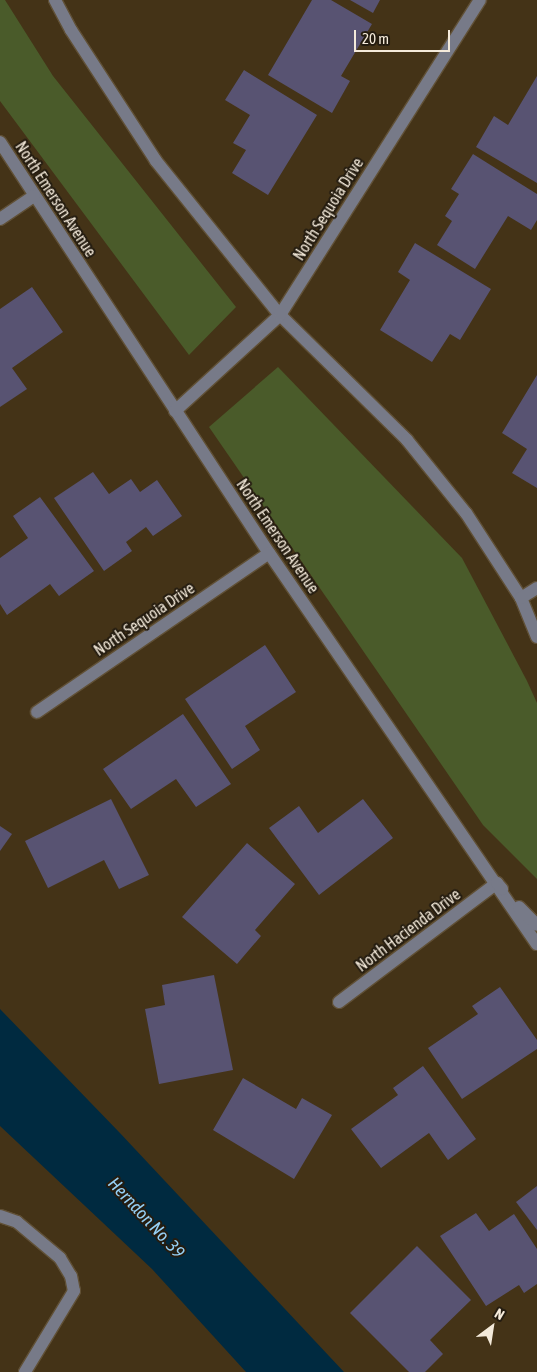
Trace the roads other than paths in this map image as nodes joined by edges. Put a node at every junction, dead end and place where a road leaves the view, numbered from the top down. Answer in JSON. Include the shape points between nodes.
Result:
{"nodes":[{"id":1,"x":55,"y":0,"type":"edge"},
{"id":2,"x":480,"y":0,"type":"edge"},
{"id":3,"x":0,"y":142,"type":"edge"},
{"id":4,"x":34,"y":196,"type":"junction"},
{"id":5,"x":0,"y":219,"type":"edge"},
{"id":6,"x":280,"y":315,"type":"junction"},
{"id":7,"x":175,"y":411,"type":"junction"},
{"id":8,"x":269,"y":553,"type":"junction"},
{"id":9,"x":537,"y":588,"type":"edge"},
{"id":10,"x":520,"y":598,"type":"junction"},
{"id":11,"x":537,"y":637,"type":"edge"},
{"id":12,"x":38,"y":712,"type":"dead end"},
{"id":13,"x":497,"y":884,"type":"junction"},
{"id":14,"x":537,"y":925,"type":"edge"},
{"id":15,"x":537,"y":944,"type":"edge"},
{"id":16,"x":339,"y":1002,"type":"dead end"},
{"id":17,"x":0,"y":1216,"type":"edge"},
{"id":18,"x":25,"y":1372,"type":"edge"}],
"edges":[{"from":1,"to":6,"type":"street","via":[[156,161]]},
{"from":2,"to":6,"type":"street","name":"North Sequoia Drive"},
{"from":3,"to":4,"type":"street","name":"North Emerson Avenue"},
{"from":4,"to":5,"type":"street"},
{"from":4,"to":7,"type":"street","name":"North Emerson Avenue"},
{"from":6,"to":7,"type":"street","name":"North Sequoia Drive"},
{"from":6,"to":10,"type":"street","via":[[408,440],[466,513]]},
{"from":7,"to":8,"type":"street","name":"North Emerson Avenue"},
{"from":8,"to":12,"type":"street","name":"North Sequoia Drive"},
{"from":8,"to":13,"type":"street","name":"North Emerson Avenue"},
{"from":9,"to":10,"type":"street"},
{"from":10,"to":11,"type":"street"},
{"from":13,"to":14,"type":"street"},
{"from":13,"to":15,"type":"street","name":"North Emerson Avenue"},
{"from":13,"to":16,"type":"street","name":"North Hacienda Drive"},
{"from":17,"to":18,"type":"street","via":[[17,1222],[60,1258],[71,1276],[74,1291]]}]}
